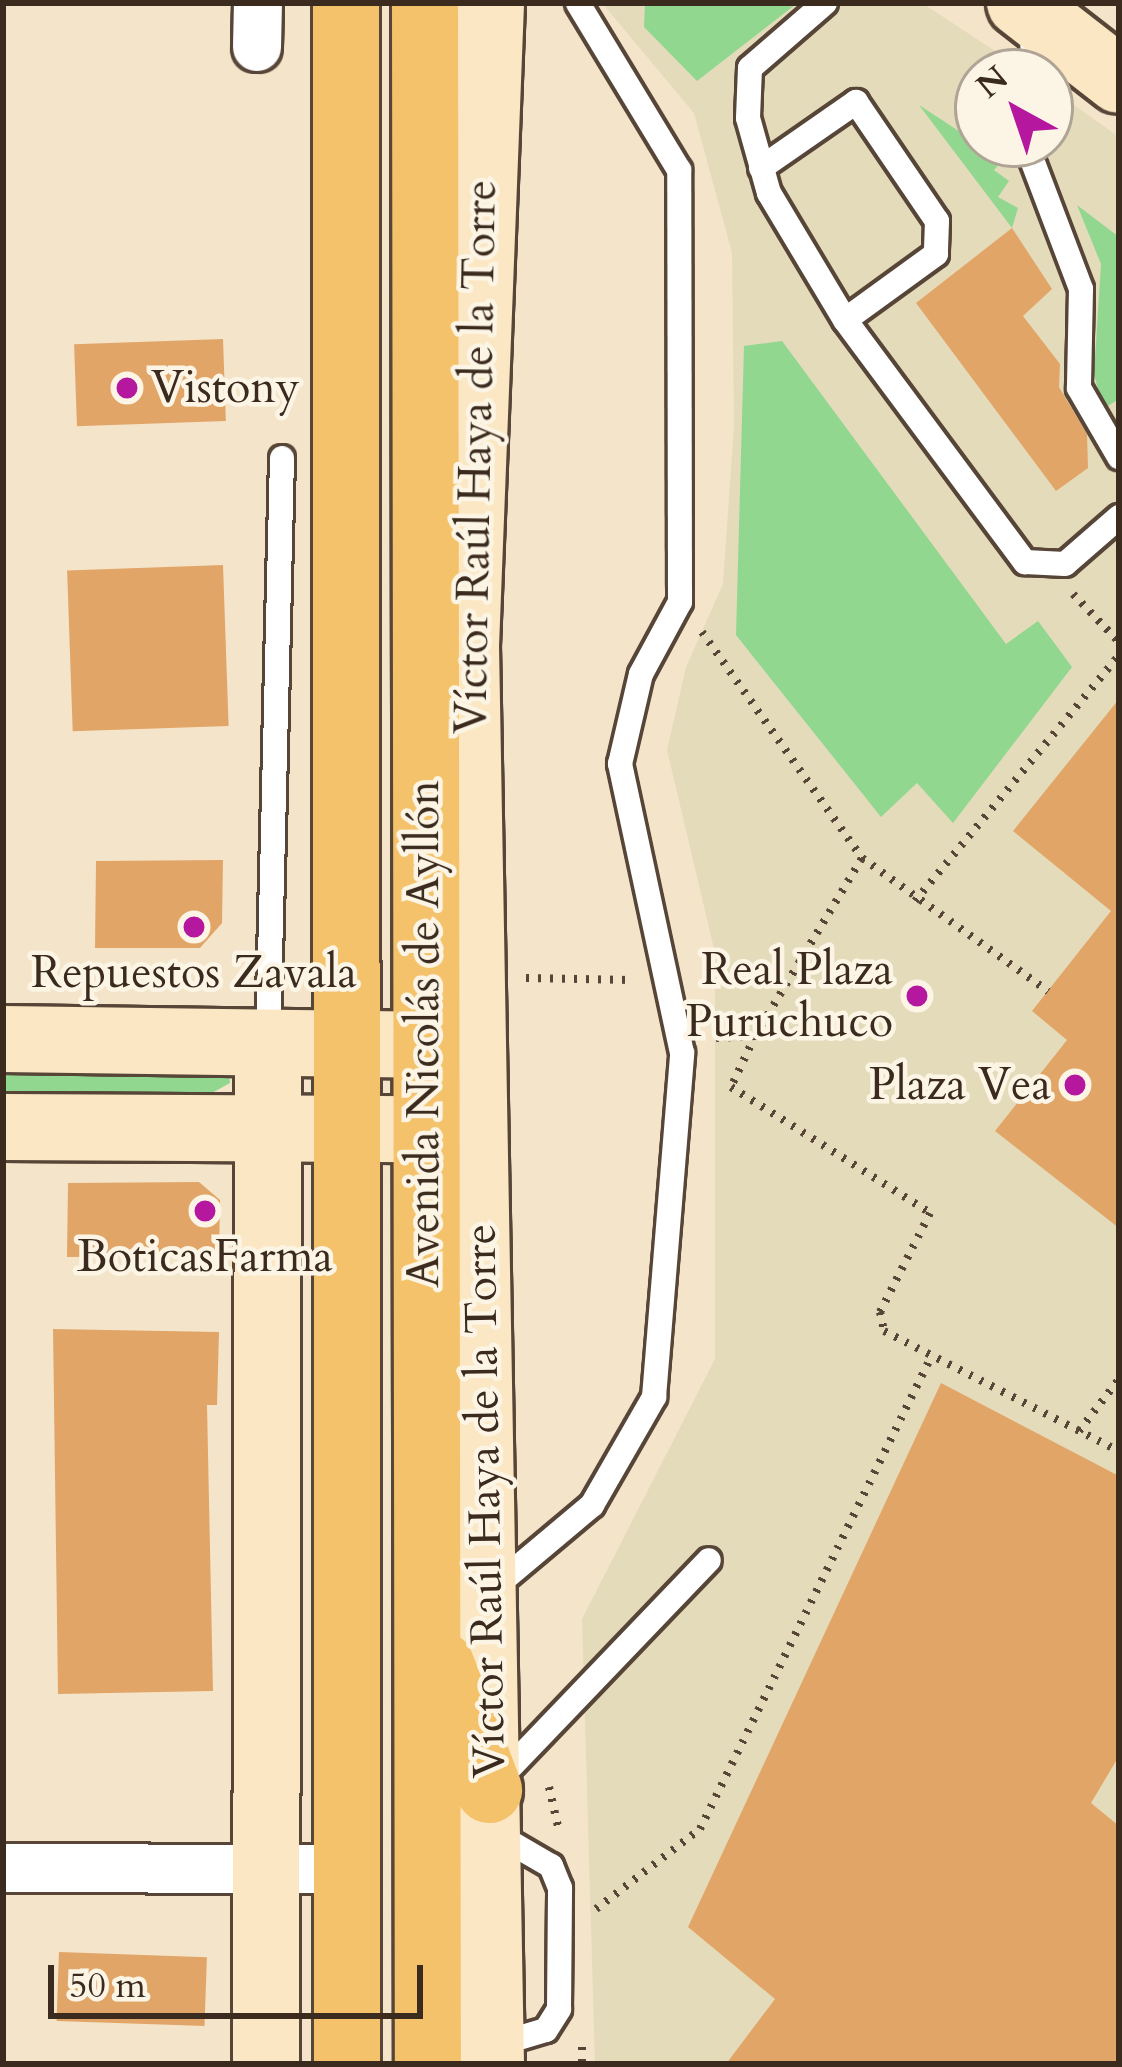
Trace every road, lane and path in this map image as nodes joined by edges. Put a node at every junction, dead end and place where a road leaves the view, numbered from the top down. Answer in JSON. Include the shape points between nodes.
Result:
{"nodes":[{"id":1,"x":346,"y":3,"type":"edge"},
{"id":2,"x":425,"y":3,"type":"edge"},
{"id":3,"x":578,"y":3,"type":"edge"},
{"id":4,"x":825,"y":3,"type":"edge"},
{"id":5,"x":494,"y":8,"type":"edge"},
{"id":6,"x":1031,"y":22,"type":"edge"},
{"id":7,"x":1119,"y":80,"type":"edge"},
{"id":8,"x":761,"y":168,"type":"junction"},
{"id":9,"x":1035,"y":168,"type":"edge"},
{"id":10,"x":845,"y":320,"type":"junction"},
{"id":11,"x":281,"y":458,"type":"dead end"},
{"id":12,"x":1119,"y":458,"type":"edge"},
{"id":13,"x":1119,"y":518,"type":"edge"},
{"id":14,"x":1058,"y":566,"type":"junction"},
{"id":15,"x":680,"y":602,"type":"junction"},
{"id":16,"x":1119,"y":642,"type":"edge"},
{"id":17,"x":1119,"y":655,"type":"edge"},
{"id":18,"x":862,"y":858,"type":"junction"},
{"id":19,"x":915,"y":901,"type":"junction"},
{"id":20,"x":476,"y":977,"type":"junction"},
{"id":21,"x":668,"y":980,"type":"junction"},
{"id":22,"x":1048,"y":991,"type":"dead end"},
{"id":23,"x":754,"y":1036,"type":"junction"},
{"id":24,"x":3,"y":1039,"type":"edge"},
{"id":25,"x":346,"y":1042,"type":"junction"},
{"id":26,"x":268,"y":1043,"type":"junction"},
{"id":27,"x":423,"y":1046,"type":"junction"},
{"id":28,"x":682,"y":1053,"type":"junction"},
{"id":29,"x":3,"y":1127,"type":"edge"},
{"id":30,"x":346,"y":1127,"type":"junction"},
{"id":31,"x":268,"y":1128,"type":"junction"},
{"id":32,"x":424,"y":1129,"type":"junction"},
{"id":33,"x":932,"y":1355,"type":"junction"},
{"id":34,"x":1119,"y":1379,"type":"edge"},
{"id":35,"x":1079,"y":1431,"type":"junction"},
{"id":36,"x":1119,"y":1451,"type":"edge"},
{"id":37,"x":710,"y":1560,"type":"dead end"},
{"id":38,"x":490,"y":1590,"type":"junction"},
{"id":39,"x":426,"y":1622,"type":"junction"},
{"id":40,"x":489,"y":1809,"type":"junction"},
{"id":41,"x":3,"y":1868,"type":"edge"},
{"id":42,"x":266,"y":1869,"type":"junction"},
{"id":43,"x":347,"y":1869,"type":"junction"},
{"id":44,"x":594,"y":1910,"type":"dead end"},
{"id":45,"x":470,"y":2058,"type":"edge"},
{"id":46,"x":266,"y":2064,"type":"edge"},
{"id":47,"x":347,"y":2064,"type":"edge"}],
"edges":[{"from":1,"to":25,"type":"main road","name":"Avenida Nicolás de Ayllón"},
{"from":2,"to":27,"type":"main road","name":"Avenida Nicolás de Ayllón"},
{"from":3,"to":15,"type":"lane","via":[[679,170]]},
{"from":4,"to":8,"type":"lane","via":[[750,68]]},
{"from":5,"to":20,"type":"street","name":"Víctor Raúl Haya de la Torre","via":[[466,646]]},
{"from":6,"to":7,"type":"street"},
{"from":8,"to":10,"type":"lane"},
{"from":8,"to":10,"type":"lane","via":[[856,102],[938,220],[937,254]]},
{"from":9,"to":12,"type":"lane","via":[[1082,289],[1079,388]]},
{"from":10,"to":14,"type":"lane","via":[[1025,562]]},
{"from":11,"to":26,"type":"lane"},
{"from":13,"to":14,"type":"lane"},
{"from":14,"to":16,"type":"path","via":[[1079,607]]},
{"from":15,"to":18,"type":"path"},
{"from":15,"to":21,"type":"lane","via":[[641,674],[620,764]]},
{"from":17,"to":19,"type":"path"},
{"from":18,"to":19,"type":"path"},
{"from":18,"to":23,"type":"path"},
{"from":19,"to":22,"type":"path"},
{"from":20,"to":21,"type":"path"},
{"from":20,"to":38,"type":"street","name":"Víctor Raúl Haya de la Torre"},
{"from":21,"to":28,"type":"lane"},
{"from":23,"to":28,"type":"path"},
{"from":23,"to":33,"type":"path","via":[[731,1087],[930,1213],[880,1312],[884,1331]]},
{"from":24,"to":26,"type":"street"},
{"from":25,"to":26,"type":"street"},
{"from":25,"to":27,"type":"street"},
{"from":25,"to":30,"type":"main road","name":"Avenida Nicolás de Ayllón"},
{"from":26,"to":31,"type":"street"},
{"from":27,"to":32,"type":"main road","name":"Avenida Nicolás de Ayllón"},
{"from":28,"to":38,"type":"lane","via":[[654,1397],[592,1505]]},
{"from":29,"to":31,"type":"street"},
{"from":30,"to":31,"type":"street"},
{"from":30,"to":32,"type":"street"},
{"from":30,"to":43,"type":"main road","name":"Avenida Nicolás de Ayllón"},
{"from":31,"to":42,"type":"street"},
{"from":32,"to":39,"type":"main road","name":"Avenida Nicolás de Ayllón"},
{"from":33,"to":35,"type":"path"},
{"from":33,"to":44,"type":"path","via":[[700,1828]]},
{"from":34,"to":35,"type":"path"},
{"from":35,"to":36,"type":"path"},
{"from":37,"to":40,"type":"lane"},
{"from":38,"to":40,"type":"street","name":"Víctor Raúl Haya de la Torre"},
{"from":39,"to":40,"type":"main road"},
{"from":39,"to":45,"type":"main road","name":"Avenida Nicolás de Ayllón"},
{"from":40,"to":45,"type":"street","name":"Víctor Raúl Haya de la Torre"},
{"from":41,"to":42,"type":"street"},
{"from":42,"to":43,"type":"street"},
{"from":42,"to":46,"type":"street"},
{"from":43,"to":47,"type":"main road","name":"Avenida Nicolás de Ayllón"}]}
